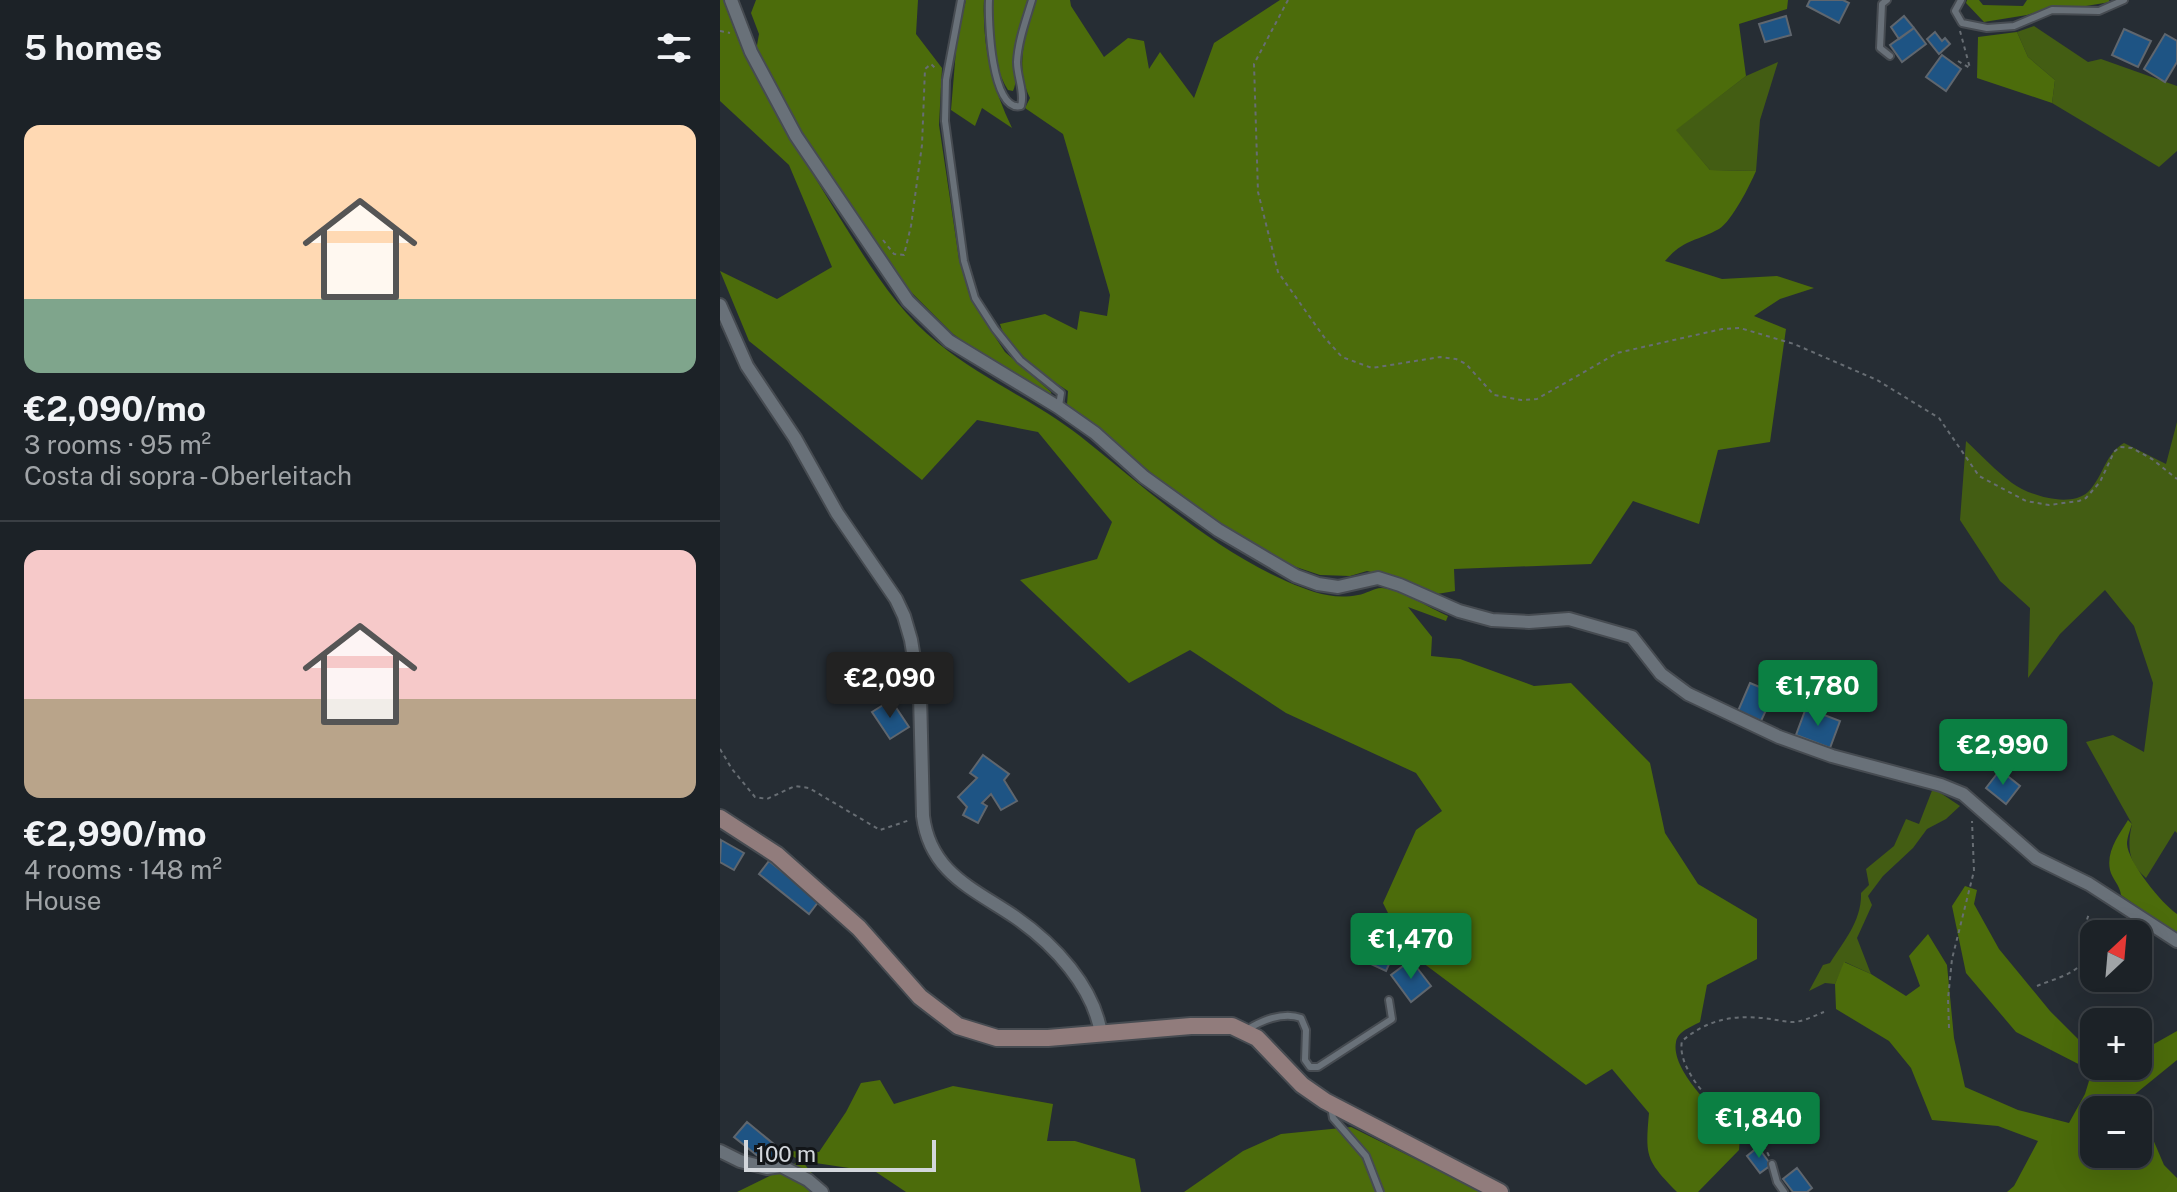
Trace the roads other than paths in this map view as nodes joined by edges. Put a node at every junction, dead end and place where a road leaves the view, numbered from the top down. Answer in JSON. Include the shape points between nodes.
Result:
{"nodes":[{"id":1,"x":731,"y":0,"type":"edge"},
{"id":2,"x":961,"y":0,"type":"edge"},
{"id":3,"x":989,"y":0,"type":"edge"},
{"id":4,"x":1032,"y":0,"type":"edge"},
{"id":5,"x":1887,"y":0,"type":"edge"},
{"id":6,"x":1961,"y":0,"type":"edge"},
{"id":7,"x":2124,"y":0,"type":"edge"},
{"id":8,"x":1890,"y":56,"type":"dead end"},
{"id":9,"x":720,"y":305,"type":"edge"},
{"id":10,"x":1058,"y":407,"type":"junction"},
{"id":11,"x":720,"y":818,"type":"edge"},
{"id":12,"x":2177,"y":941,"type":"edge"},
{"id":13,"x":1389,"y":1000,"type":"dead end"},
{"id":14,"x":1245,"y":1031,"type":"junction"},
{"id":15,"x":1101,"y":1034,"type":"junction"},
{"id":16,"x":1330,"y":1104,"type":"junction"},
{"id":17,"x":720,"y":1151,"type":"edge"},
{"id":18,"x":1772,"y":1164,"type":"road end"},
{"id":19,"x":822,"y":1192,"type":"edge"},
{"id":20,"x":1380,"y":1192,"type":"edge"},
{"id":21,"x":1500,"y":1192,"type":"edge"},
{"id":22,"x":1784,"y":1192,"type":"edge"}],
"edges":[{"from":1,"to":10,"type":"street","via":[[749,47],[796,136],[908,301],[949,341]]},
{"from":2,"to":10,"type":"lane","via":[[946,80],[945,121],[964,261],[975,298],[1020,360],[1061,393]]},
{"from":3,"to":4,"type":"lane","via":[[993,63],[1004,95],[1015,107],[1023,98],[1017,62]]},
{"from":5,"to":8,"type":"lane","via":[[1882,4],[1880,48]]},
{"from":6,"to":7,"type":"lane","via":[[1955,11],[1962,23],[1987,28],[2014,26],[2052,10],[2099,11]]},
{"from":9,"to":15,"type":"street","via":[[747,366],[904,616],[920,695],[923,816],[932,849],[978,895],[1035,932],[1064,963],[1090,995]]},
{"from":10,"to":12,"type":"street","via":[[1180,505],[1296,576],[1338,587],[1378,578],[1492,620],[1569,619],[1632,637],[1673,685],[1779,737],[1963,794],[2036,858],[2089,884]]},
{"from":11,"to":15,"type":"main road","via":[[777,855],[859,928],[920,997],[958,1026],[997,1038]]},
{"from":13,"to":14,"type":"lane","via":[[1392,1019],[1318,1067],[1305,1060],[1301,1018],[1278,1017]]},
{"from":14,"to":15,"type":"main road","via":[[1217,1025]]},
{"from":14,"to":16,"type":"main road"},
{"from":16,"to":20,"type":"lane","via":[[1333,1118],[1366,1156]]},
{"from":16,"to":21,"type":"main road"},
{"from":17,"to":19,"type":"street","via":[[767,1168],[781,1166]]},
{"from":18,"to":22,"type":"lane"}]}
